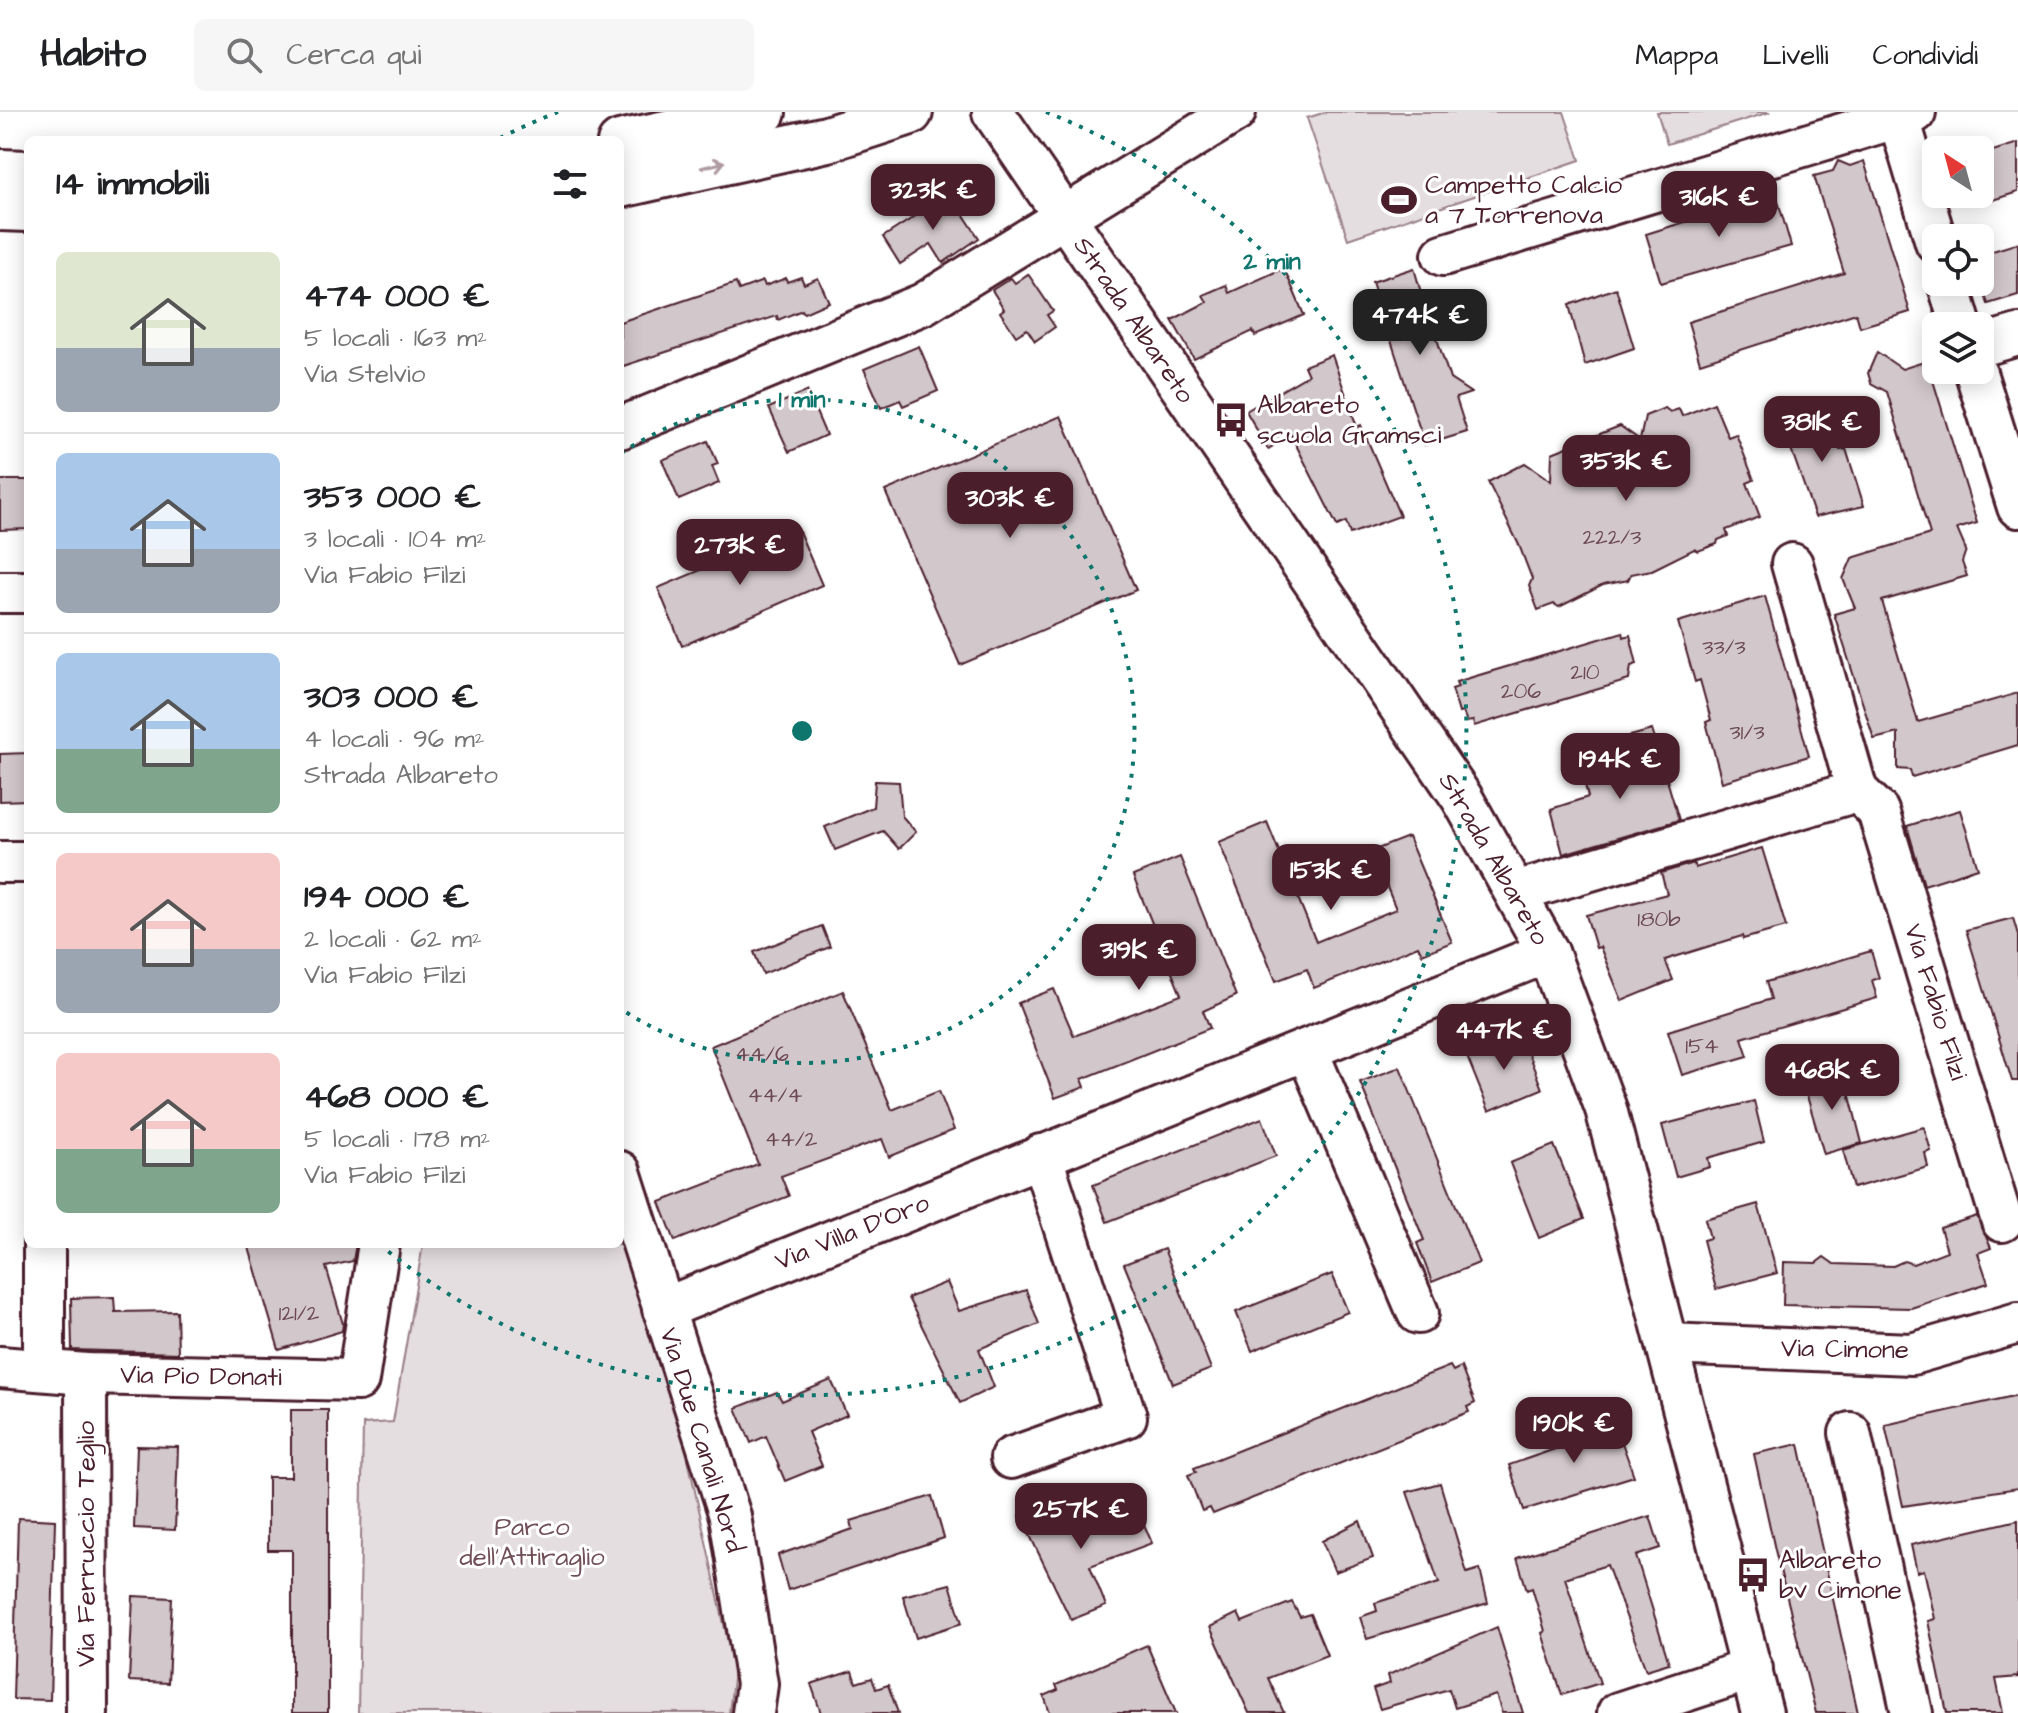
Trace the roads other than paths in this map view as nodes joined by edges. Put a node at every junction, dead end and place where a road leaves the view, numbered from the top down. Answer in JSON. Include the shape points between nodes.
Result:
{"nodes":[{"id":1,"x":763,"y":112,"type":"edge"},
{"id":2,"x":910,"y":112,"type":"edge"},
{"id":3,"x":993,"y":112,"type":"edge"},
{"id":4,"x":1235,"y":112,"type":"edge"},
{"id":5,"x":1903,"y":114,"type":"edge"},
{"id":6,"x":633,"y":141,"type":"edge"},
{"id":7,"x":0,"y":172,"type":"edge"},
{"id":8,"x":24,"y":173,"type":"edge"},
{"id":9,"x":629,"y":184,"type":"edge"},
{"id":10,"x":0,"y":208,"type":"edge"},
{"id":11,"x":24,"y":209,"type":"edge"},
{"id":12,"x":1064,"y":218,"type":"junction"},
{"id":13,"x":1931,"y":224,"type":"edge"},
{"id":14,"x":1443,"y":255,"type":"dead end"},
{"id":15,"x":2018,"y":335,"type":"edge"},
{"id":16,"x":1994,"y":342,"type":"edge"},
{"id":17,"x":1979,"y":384,"type":"edge"},
{"id":18,"x":624,"y":426,"type":"edge"},
{"id":19,"x":2018,"y":507,"type":"edge"},
{"id":20,"x":1792,"y":564,"type":"dead end"},
{"id":21,"x":0,"y":592,"type":"edge"},
{"id":22,"x":24,"y":592,"type":"edge"},
{"id":23,"x":1857,"y":791,"type":"junction"},
{"id":24,"x":0,"y":862,"type":"edge"},
{"id":25,"x":24,"y":862,"type":"edge"},
{"id":26,"x":1516,"y":892,"type":"junction"},
{"id":27,"x":1548,"y":952,"type":"junction"},
{"id":28,"x":1307,"y":1050,"type":"junction"},
{"id":29,"x":1041,"y":1155,"type":"junction"},
{"id":30,"x":624,"y":1185,"type":"edge"},
{"id":31,"x":2002,"y":1221,"type":"dead end"},
{"id":32,"x":44,"y":1248,"type":"edge"},
{"id":33,"x":378,"y":1248,"type":"edge"},
{"id":34,"x":663,"y":1309,"type":"junction"},
{"id":35,"x":1418,"y":1313,"type":"dead end"},
{"id":36,"x":2018,"y":1323,"type":"edge"},
{"id":37,"x":1667,"y":1344,"type":"junction"},
{"id":38,"x":0,"y":1367,"type":"edge"},
{"id":39,"x":44,"y":1370,"type":"junction"},
{"id":40,"x":86,"y":1374,"type":"junction"},
{"id":41,"x":1850,"y":1433,"type":"dead end"},
{"id":42,"x":1011,"y":1458,"type":"dead end"},
{"id":43,"x":1752,"y":1669,"type":"junction"},
{"id":44,"x":87,"y":1713,"type":"edge"},
{"id":45,"x":753,"y":1713,"type":"edge"},
{"id":46,"x":1618,"y":1713,"type":"edge"},
{"id":47,"x":1762,"y":1713,"type":"edge"},
{"id":48,"x":1912,"y":1713,"type":"edge"}],
"edges":[{"from":1,"to":6,"type":"highway"},
{"from":9,"to":2,"type":"highway","one_way":true,"via":[[827,139]]},
{"from":3,"to":12,"type":"street","name":"Strada Albareto"},
{"from":4,"to":12,"type":"street"},
{"from":5,"to":13,"type":"street"},
{"from":5,"to":14,"type":"street"},
{"from":7,"to":8,"type":"highway"},
{"from":10,"to":11,"type":"highway"},
{"from":12,"to":18,"type":"street","via":[[923,304]]},
{"from":12,"to":26,"type":"street","name":"Strada Albareto","via":[[1462,798]]},
{"from":15,"to":16,"type":"street"},
{"from":17,"to":19,"type":"street"},
{"from":20,"to":23,"type":"street","name":"Via Fabio Filzi"},
{"from":21,"to":22,"type":"street"},
{"from":23,"to":26,"type":"street"},
{"from":23,"to":31,"type":"street","name":"Via Fabio Filzi","via":[[1878,811]]},
{"from":24,"to":25,"type":"street"},
{"from":26,"to":27,"type":"street","name":"Strada Albareto"},
{"from":27,"to":28,"type":"street","name":"Via Villa D'Oro"},
{"from":27,"to":37,"type":"street","name":"Strada Albareto","via":[[1606,1109]]},
{"from":28,"to":29,"type":"street","name":"Via Villa D'Oro"},
{"from":28,"to":35,"type":"street"},
{"from":29,"to":34,"type":"street","name":"Via Villa D'Oro"},
{"from":29,"to":42,"type":"street","via":[[1126,1417]]},
{"from":30,"to":34,"type":"street","name":"Via Due Canali Nord"},
{"from":32,"to":39,"type":"street"},
{"from":33,"to":40,"type":"street","name":"Via Pio Donati","via":[[358,1380]]},
{"from":34,"to":45,"type":"street","name":"Via Due Canali Nord","via":[[730,1516],[754,1658]]},
{"from":36,"to":37,"type":"street","name":"Via Cimone","via":[[1912,1354]]},
{"from":37,"to":43,"type":"street","name":"Strada Albareto"},
{"from":38,"to":39,"type":"street","name":"Via Pio Donati"},
{"from":39,"to":40,"type":"street","name":"Via Pio Donati"},
{"from":40,"to":44,"type":"street","name":"Via Ferruccio Teglio"},
{"from":41,"to":48,"type":"street"},
{"from":43,"to":46,"type":"street"},
{"from":43,"to":47,"type":"street","name":"Strada Albareto"}]}
